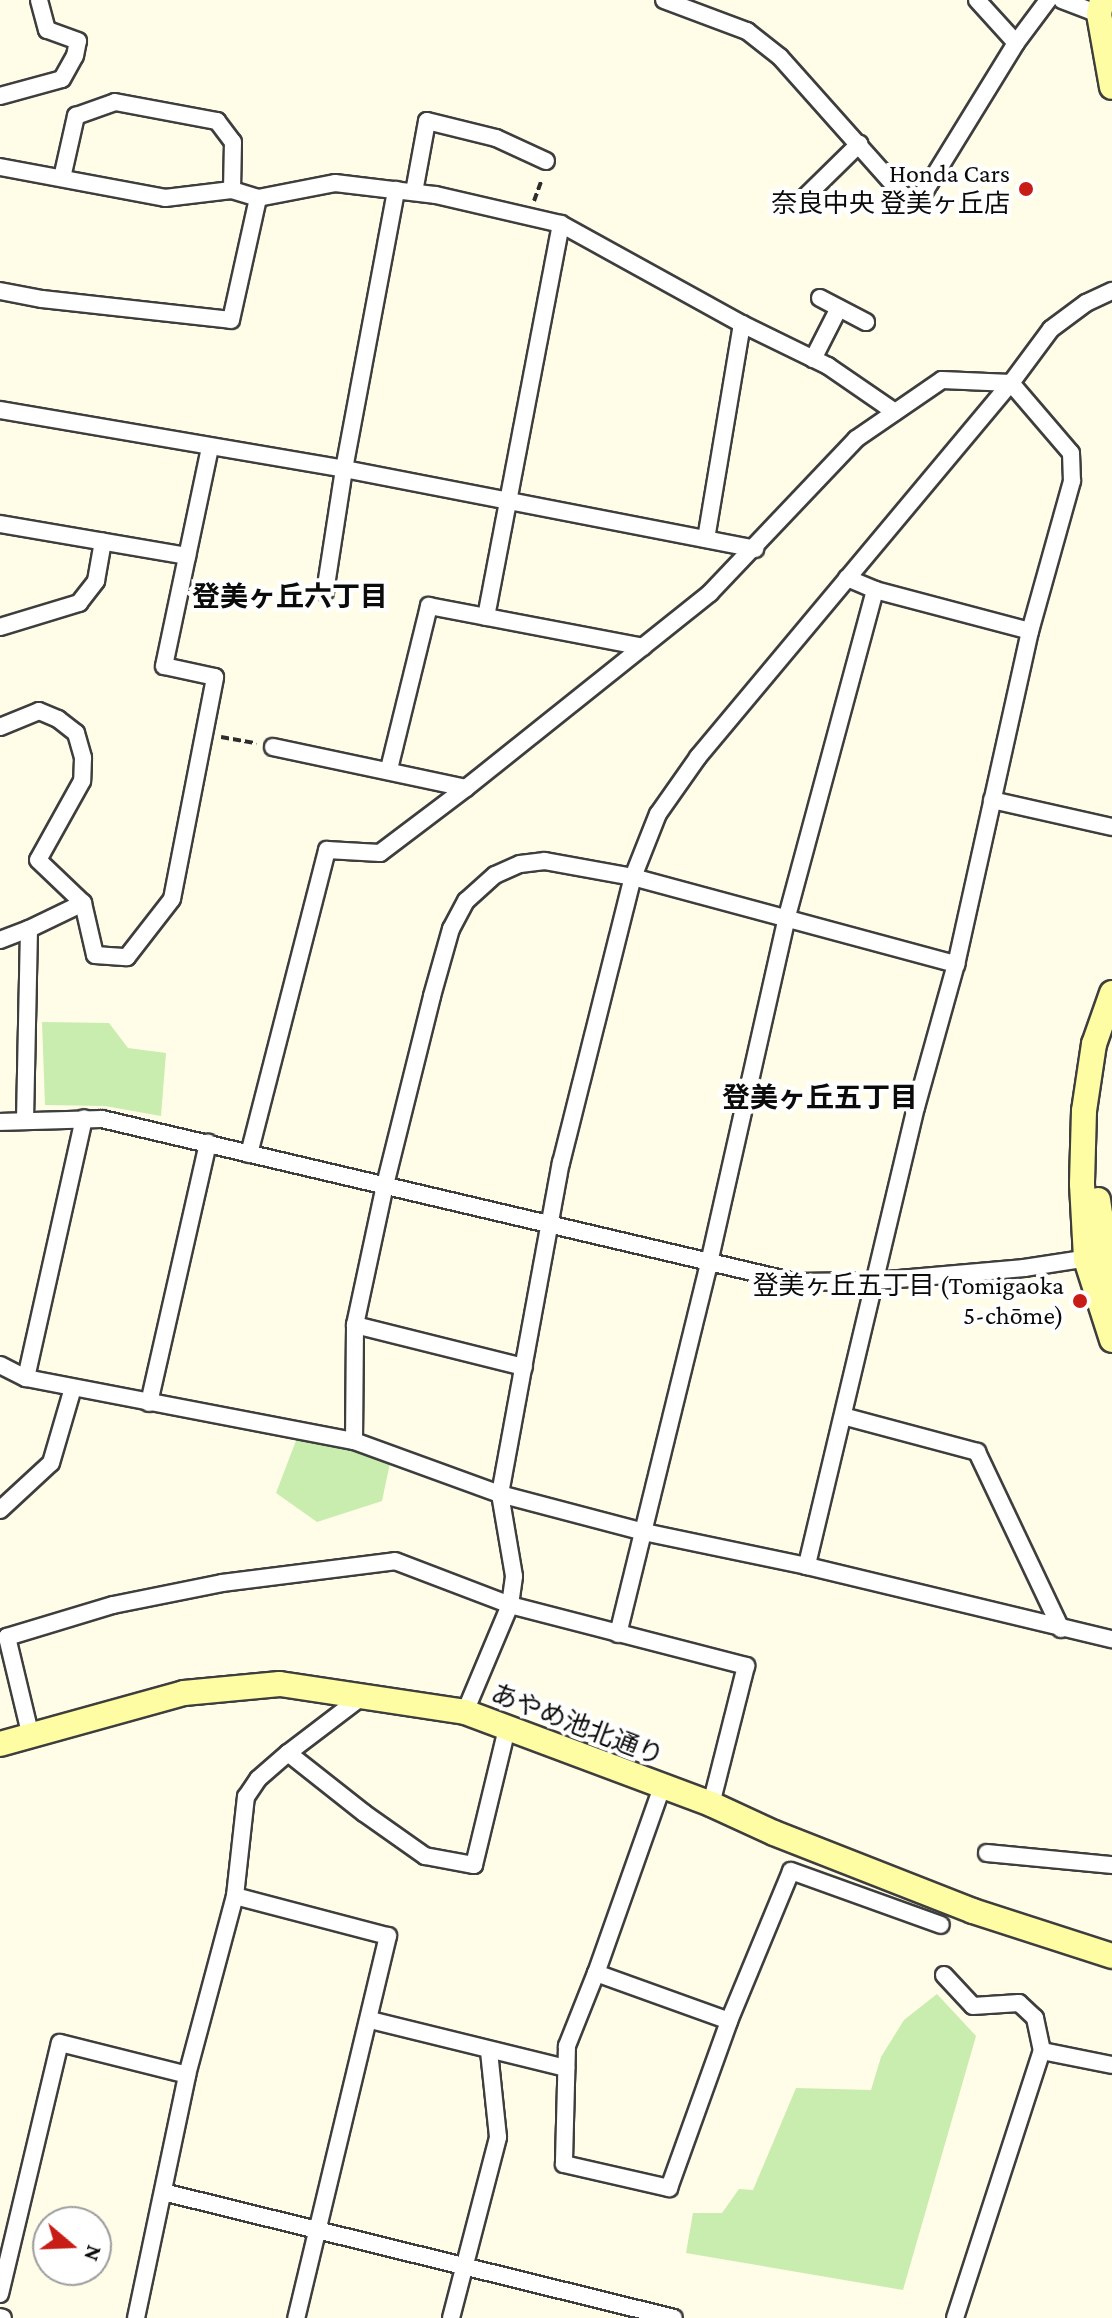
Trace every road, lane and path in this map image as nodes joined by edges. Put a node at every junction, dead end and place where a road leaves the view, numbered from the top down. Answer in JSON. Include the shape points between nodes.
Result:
{"nodes":[{"id":1,"x":39,"y":0,"type":"edge"},
{"id":2,"x":664,"y":0,"type":"edge"},
{"id":3,"x":977,"y":0,"type":"edge"},
{"id":4,"x":1048,"y":0,"type":"edge"},
{"id":5,"x":1062,"y":0,"type":"edge"},
{"id":6,"x":1099,"y":5,"type":"edge"},
{"id":7,"x":1016,"y":43,"type":"junction"},
{"id":8,"x":1112,"y":54,"type":"edge"},
{"id":9,"x":1112,"y":87,"type":"edge"},
{"id":10,"x":0,"y":96,"type":"edge"},
{"id":11,"x":859,"y":144,"type":"junction"},
{"id":12,"x":546,"y":161,"type":"joint"},
{"id":13,"x":0,"y":167,"type":"edge"},
{"id":14,"x":62,"y":178,"type":"junction"},
{"id":15,"x":232,"y":190,"type":"junction"},
{"id":16,"x":405,"y":191,"type":"junction"},
{"id":17,"x":258,"y":198,"type":"junction"},
{"id":18,"x":798,"y":204,"type":"dead end"},
{"id":19,"x":529,"y":217,"type":"junction"},
{"id":20,"x":561,"y":224,"type":"junction"},
{"id":21,"x":0,"y":291,"type":"edge"},
{"id":22,"x":1112,"y":291,"type":"edge"},
{"id":23,"x":820,"y":298,"type":"dead end"},
{"id":24,"x":839,"y":308,"type":"junction"},
{"id":25,"x":866,"y":322,"type":"dead end"},
{"id":26,"x":742,"y":324,"type":"junction"},
{"id":27,"x":813,"y":359,"type":"junction"},
{"id":28,"x":1011,"y":383,"type":"junction"},
{"id":29,"x":0,"y":410,"type":"edge"},
{"id":30,"x":895,"y":412,"type":"junction"},
{"id":31,"x":210,"y":448,"type":"junction"},
{"id":32,"x":344,"y":469,"type":"junction"},
{"id":33,"x":510,"y":500,"type":"junction"},
{"id":34,"x":0,"y":524,"type":"edge"},
{"id":35,"x":706,"y":539,"type":"junction"},
{"id":36,"x":103,"y":542,"type":"junction"},
{"id":37,"x":755,"y":549,"type":"junction"},
{"id":38,"x":187,"y":556,"type":"junction"},
{"id":39,"x":847,"y":578,"type":"junction"},
{"id":40,"x":875,"y":590,"type":"junction"},
{"id":41,"x":325,"y":592,"type":"dead end"},
{"id":42,"x":486,"y":617,"type":"junction"},
{"id":43,"x":0,"y":627,"type":"edge"},
{"id":44,"x":1030,"y":631,"type":"junction"},
{"id":45,"x":643,"y":647,"type":"junction"},
{"id":46,"x":0,"y":727,"type":"edge"},
{"id":47,"x":203,"y":734,"type":"junction"},
{"id":48,"x":273,"y":747,"type":"joint"},
{"id":49,"x":389,"y":769,"type":"junction"},
{"id":50,"x":466,"y":788,"type":"junction"},
{"id":51,"x":992,"y":800,"type":"junction"},
{"id":52,"x":1112,"y":827,"type":"edge"},
{"id":53,"x":633,"y":877,"type":"junction"},
{"id":54,"x":83,"y":903,"type":"junction"},
{"id":55,"x":786,"y":920,"type":"junction"},
{"id":56,"x":29,"y":929,"type":"junction"},
{"id":57,"x":0,"y":940,"type":"edge"},
{"id":58,"x":956,"y":964,"type":"junction"},
{"id":59,"x":1112,"y":993,"type":"edge"},
{"id":60,"x":1112,"y":1043,"type":"edge"},
{"id":61,"x":84,"y":1118,"type":"junction"},
{"id":62,"x":25,"y":1120,"type":"junction"},
{"id":63,"x":0,"y":1122,"type":"edge"},
{"id":64,"x":208,"y":1143,"type":"junction"},
{"id":65,"x":249,"y":1154,"type":"junction"},
{"id":66,"x":385,"y":1185,"type":"junction"},
{"id":67,"x":550,"y":1226,"type":"junction"},
{"id":68,"x":1101,"y":1255,"type":"edge"},
{"id":69,"x":709,"y":1263,"type":"junction"},
{"id":70,"x":876,"y":1281,"type":"junction"},
{"id":71,"x":1112,"y":1291,"type":"edge"},
{"id":72,"x":355,"y":1325,"type":"junction"},
{"id":73,"x":1112,"y":1340,"type":"edge"},
{"id":74,"x":0,"y":1365,"type":"edge"},
{"id":75,"x":524,"y":1367,"type":"junction"},
{"id":76,"x":26,"y":1378,"type":"junction"},
{"id":77,"x":73,"y":1388,"type":"junction"},
{"id":78,"x":149,"y":1403,"type":"junction"},
{"id":79,"x":843,"y":1416,"type":"junction"},
{"id":80,"x":354,"y":1441,"type":"junction"},
{"id":81,"x":500,"y":1494,"type":"junction"},
{"id":82,"x":0,"y":1510,"type":"edge"},
{"id":83,"x":644,"y":1532,"type":"junction"},
{"id":84,"x":807,"y":1566,"type":"junction"},
{"id":85,"x":510,"y":1605,"type":"junction"},
{"id":86,"x":1061,"y":1629,"type":"junction"},
{"id":87,"x":618,"y":1634,"type":"junction"},
{"id":88,"x":1112,"y":1639,"type":"edge"},
{"id":89,"x":365,"y":1694,"type":"junction"},
{"id":90,"x":465,"y":1712,"type":"junction"},
{"id":91,"x":507,"y":1729,"type":"junction"},
{"id":92,"x":31,"y":1737,"type":"junction"},
{"id":93,"x":0,"y":1744,"type":"edge"},
{"id":94,"x":288,"y":1753,"type":"junction"},
{"id":95,"x":662,"y":1787,"type":"junction"},
{"id":96,"x":711,"y":1804,"type":"junction"},
{"id":97,"x":987,"y":1853,"type":"dead end"},
{"id":98,"x":1112,"y":1865,"type":"edge"},
{"id":99,"x":235,"y":1896,"type":"junction"},
{"id":100,"x":941,"y":1925,"type":"dead end"},
{"id":101,"x":1112,"y":1956,"type":"edge"},
{"id":102,"x":596,"y":1973,"type":"junction"},
{"id":103,"x":944,"y":1975,"type":"dead end"},
{"id":104,"x":370,"y":2020,"type":"junction"},
{"id":105,"x":729,"y":2021,"type":"junction"},
{"id":106,"x":489,"y":2051,"type":"junction"},
{"id":107,"x":1042,"y":2051,"type":"junction"},
{"id":108,"x":1112,"y":2065,"type":"edge"},
{"id":109,"x":566,"y":2068,"type":"junction"},
{"id":110,"x":187,"y":2075,"type":"junction"},
{"id":111,"x":163,"y":2192,"type":"junction"},
{"id":112,"x":317,"y":2230,"type":"junction"},
{"id":113,"x":463,"y":2266,"type":"junction"},
{"id":114,"x":0,"y":2294,"type":"edge"},
{"id":115,"x":136,"y":2318,"type":"edge"},
{"id":116,"x":296,"y":2318,"type":"edge"},
{"id":117,"x":451,"y":2318,"type":"edge"},
{"id":118,"x":674,"y":2318,"type":"edge"},
{"id":119,"x":955,"y":2318,"type":"edge"}],
"edges":[{"from":1,"to":10,"type":"street","via":[[47,30],[78,41],[75,56],[62,79]]},
{"from":2,"to":11,"type":"street","via":[[747,31],[780,57]]},
{"from":3,"to":7,"type":"street"},
{"from":4,"to":7,"type":"street"},
{"from":5,"to":6,"type":"street"},
{"from":6,"to":8,"type":"street"},
{"from":6,"to":9,"type":"street"},
{"from":7,"to":11,"type":"street","via":[[925,191],[910,203]]},
{"from":11,"to":18,"type":"street"},
{"from":12,"to":16,"type":"street","via":[[496,138],[427,121]]},
{"from":12,"to":19,"type":"path"},
{"from":13,"to":14,"type":"street"},
{"from":14,"to":15,"type":"street","via":[[165,198]]},
{"from":14,"to":15,"type":"street","via":[[76,116],[115,102],[217,121],[233,142]]},
{"from":15,"to":17,"type":"street"},
{"from":16,"to":17,"type":"street","via":[[335,183]]},
{"from":16,"to":19,"type":"street"},
{"from":16,"to":32,"type":"street"},
{"from":17,"to":21,"type":"street","via":[[231,320]]},
{"from":19,"to":20,"type":"street"},
{"from":20,"to":26,"type":"street"},
{"from":20,"to":33,"type":"street"},
{"from":22,"to":28,"type":"street","via":[[1051,329]]},
{"from":23,"to":24,"type":"street"},
{"from":24,"to":25,"type":"street"},
{"from":24,"to":27,"type":"street"},
{"from":26,"to":27,"type":"street"},
{"from":26,"to":35,"type":"street"},
{"from":27,"to":30,"type":"street"},
{"from":28,"to":30,"type":"street","via":[[942,380]]},
{"from":28,"to":39,"type":"street"},
{"from":28,"to":44,"type":"street","via":[[1071,453],[1072,481]]},
{"from":29,"to":31,"type":"street"},
{"from":30,"to":37,"type":"street","via":[[856,439]]},
{"from":31,"to":32,"type":"street"},
{"from":31,"to":38,"type":"street"},
{"from":32,"to":33,"type":"street"},
{"from":32,"to":41,"type":"street"},
{"from":33,"to":35,"type":"street"},
{"from":33,"to":42,"type":"street"},
{"from":34,"to":36,"type":"street"},
{"from":35,"to":37,"type":"street"},
{"from":36,"to":38,"type":"street"},
{"from":36,"to":43,"type":"street","via":[[96,581],[79,603]]},
{"from":37,"to":45,"type":"street"},
{"from":38,"to":47,"type":"street","via":[[164,666],[215,677]]},
{"from":39,"to":40,"type":"street"},
{"from":39,"to":53,"type":"street","via":[[698,757],[658,814]]},
{"from":40,"to":44,"type":"street"},
{"from":40,"to":55,"type":"street"},
{"from":42,"to":45,"type":"street"},
{"from":42,"to":49,"type":"street","via":[[429,606]]},
{"from":44,"to":51,"type":"street"},
{"from":45,"to":50,"type":"street"},
{"from":46,"to":54,"type":"street","via":[[39,711],[76,733],[82,781],[38,860]]},
{"from":47,"to":48,"type":"path"},
{"from":47,"to":54,"type":"street","via":[[172,899],[127,957],[95,955]]},
{"from":48,"to":49,"type":"street"},
{"from":49,"to":50,"type":"street"},
{"from":50,"to":65,"type":"street","via":[[380,853],[327,850]]},
{"from":51,"to":52,"type":"street"},
{"from":51,"to":58,"type":"street"},
{"from":53,"to":55,"type":"street"},
{"from":53,"to":66,"type":"street","via":[[545,861],[520,864],[495,875],[466,901],[451,929]]},
{"from":53,"to":67,"type":"street"},
{"from":54,"to":56,"type":"street"},
{"from":55,"to":58,"type":"street"},
{"from":55,"to":69,"type":"street"},
{"from":56,"to":57,"type":"street"},
{"from":56,"to":62,"type":"street"},
{"from":58,"to":70,"type":"street"},
{"from":59,"to":68,"type":"street","via":[[1094,1044],[1084,1111],[1082,1184]]},
{"from":60,"to":68,"type":"street","via":[[1100,1115]]},
{"from":61,"to":62,"type":"street"},
{"from":61,"to":64,"type":"street"},
{"from":61,"to":76,"type":"street"},
{"from":62,"to":63,"type":"street"},
{"from":64,"to":65,"type":"street"},
{"from":64,"to":78,"type":"street"},
{"from":65,"to":66,"type":"street"},
{"from":66,"to":67,"type":"street"},
{"from":66,"to":72,"type":"street"},
{"from":67,"to":69,"type":"street"},
{"from":67,"to":75,"type":"street"},
{"from":68,"to":70,"type":"street"},
{"from":68,"to":71,"type":"street"},
{"from":68,"to":73,"type":"street"},
{"from":69,"to":70,"type":"street","via":[[795,1282]]},
{"from":69,"to":83,"type":"street"},
{"from":70,"to":79,"type":"street"},
{"from":72,"to":75,"type":"street"},
{"from":72,"to":80,"type":"street"},
{"from":74,"to":76,"type":"street"},
{"from":75,"to":81,"type":"street"},
{"from":76,"to":77,"type":"street"},
{"from":77,"to":78,"type":"street"},
{"from":77,"to":82,"type":"street","via":[[51,1463]]},
{"from":78,"to":80,"type":"street"},
{"from":79,"to":84,"type":"street"},
{"from":79,"to":86,"type":"street","via":[[977,1452]]},
{"from":80,"to":81,"type":"street"},
{"from":81,"to":83,"type":"street"},
{"from":81,"to":85,"type":"street","via":[[514,1576]]},
{"from":83,"to":84,"type":"street"},
{"from":83,"to":87,"type":"street"},
{"from":84,"to":86,"type":"street"},
{"from":85,"to":87,"type":"street"},
{"from":85,"to":90,"type":"street"},
{"from":85,"to":92,"type":"street","via":[[395,1561],[222,1583],[113,1605],[7,1637]]},
{"from":86,"to":88,"type":"street"},
{"from":87,"to":96,"type":"street","via":[[746,1666]]},
{"from":89,"to":90,"type":"street","name":"あやめ池北通り"},
{"from":89,"to":92,"type":"street","name":"あやめ池北通り","via":[[280,1684],[184,1693]]},
{"from":89,"to":94,"type":"street"},
{"from":90,"to":91,"type":"street","name":"あやめ池北通り"},
{"from":91,"to":94,"type":"street","via":[[474,1865],[425,1856]]},
{"from":91,"to":95,"type":"street","name":"あやめ池北通り"},
{"from":92,"to":93,"type":"street","name":"あやめ池北通り"},
{"from":94,"to":99,"type":"street","via":[[246,1797]]},
{"from":95,"to":96,"type":"street","name":"あやめ池北通り"},
{"from":95,"to":102,"type":"street"},
{"from":96,"to":101,"type":"street","name":"あやめ池北通り","via":[[973,1911]]},
{"from":97,"to":98,"type":"street"},
{"from":99,"to":104,"type":"street","via":[[388,1936]]},
{"from":99,"to":110,"type":"street"},
{"from":100,"to":105,"type":"street","via":[[791,1871]]},
{"from":102,"to":105,"type":"street"},
{"from":102,"to":109,"type":"street","via":[[567,2046]]},
{"from":103,"to":107,"type":"street","via":[[973,2006],[1019,2003],[1035,2018]]},
{"from":104,"to":106,"type":"street"},
{"from":104,"to":112,"type":"street"},
{"from":105,"to":109,"type":"street","via":[[669,2188],[564,2164]]},
{"from":106,"to":109,"type":"street"},
{"from":106,"to":113,"type":"street","via":[[498,2137]]},
{"from":107,"to":108,"type":"street"},
{"from":107,"to":119,"type":"street"},
{"from":110,"to":111,"type":"street"},
{"from":110,"to":114,"type":"street","via":[[60,2043]]},
{"from":111,"to":112,"type":"street"},
{"from":111,"to":115,"type":"street"},
{"from":112,"to":113,"type":"street"},
{"from":112,"to":116,"type":"street"},
{"from":113,"to":117,"type":"street"},
{"from":113,"to":118,"type":"street"}]}
